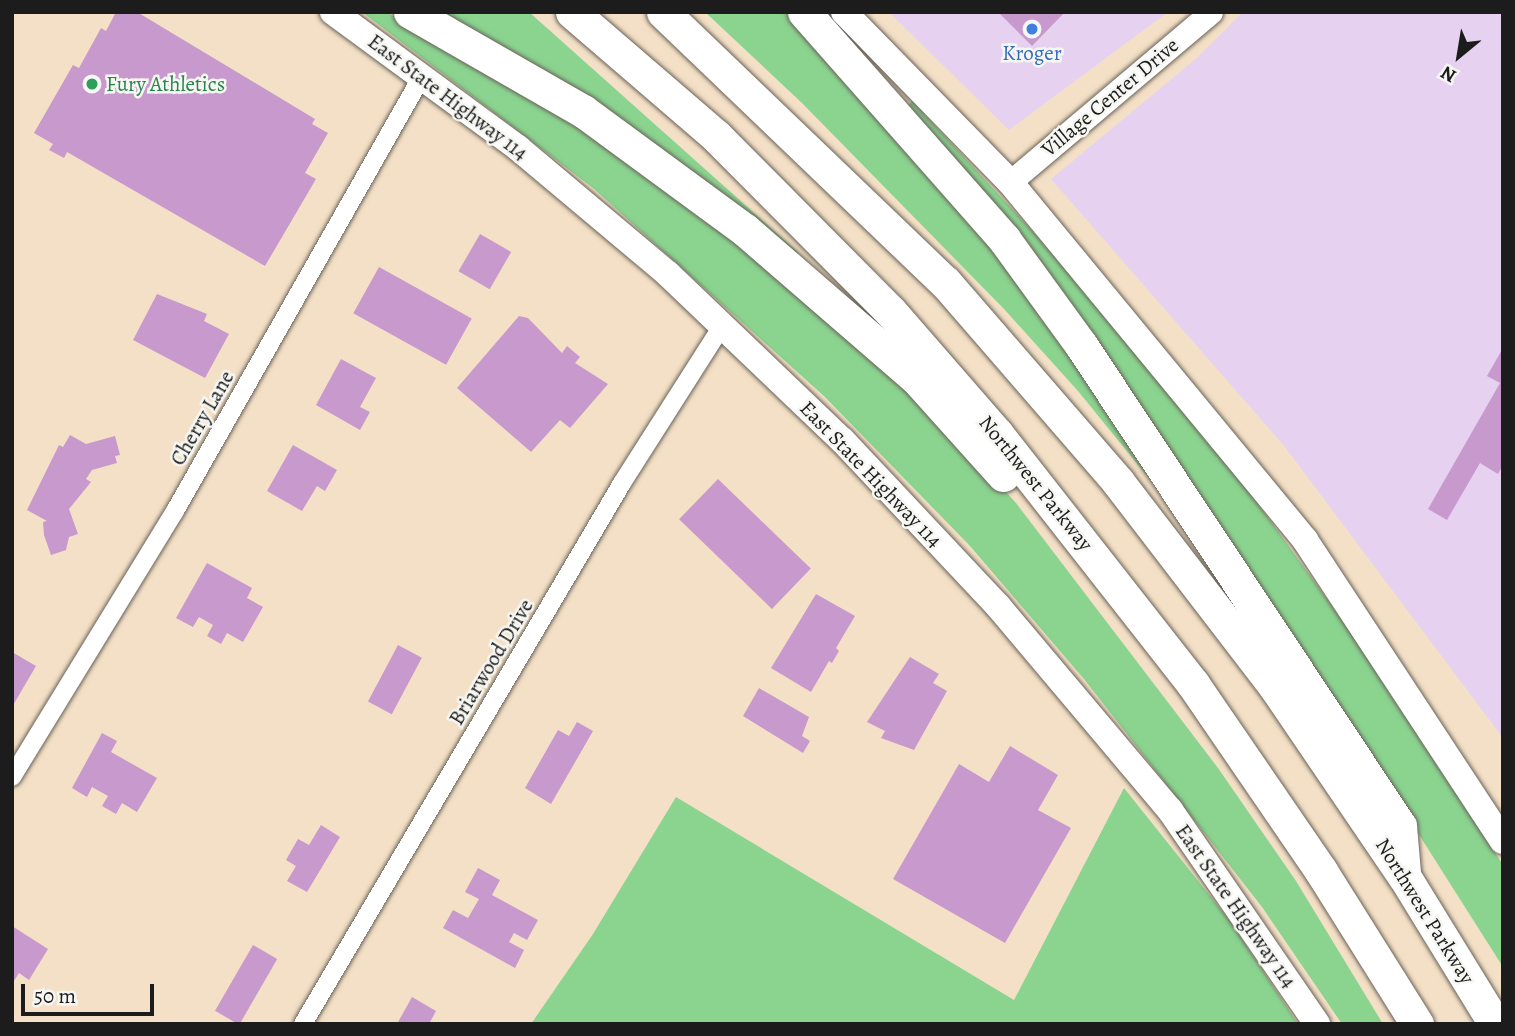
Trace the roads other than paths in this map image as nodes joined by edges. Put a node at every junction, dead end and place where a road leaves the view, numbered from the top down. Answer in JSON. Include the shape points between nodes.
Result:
{"nodes":[{"id":1,"x":333,"y":12,"type":"edge"},
{"id":2,"x":410,"y":12,"type":"edge"},
{"id":3,"x":572,"y":12,"type":"edge"},
{"id":4,"x":663,"y":12,"type":"edge"},
{"id":5,"x":804,"y":12,"type":"edge"},
{"id":6,"x":844,"y":12,"type":"edge"},
{"id":7,"x":1211,"y":12,"type":"edge"},
{"id":8,"x":422,"y":77,"type":"junction"},
{"id":9,"x":1010,"y":182,"type":"junction"},
{"id":10,"x":722,"y":326,"type":"junction"},
{"id":11,"x":1124,"y":590,"type":"junction"},
{"id":12,"x":12,"y":777,"type":"edge"},
{"id":13,"x":1503,"y":841,"type":"edge"},
{"id":14,"x":1404,"y":876,"type":"junction"},
{"id":15,"x":303,"y":1024,"type":"edge"},
{"id":16,"x":1317,"y":1024,"type":"edge"},
{"id":17,"x":1417,"y":1024,"type":"edge"},
{"id":18,"x":1495,"y":1024,"type":"edge"}],
"edges":[{"from":1,"to":8,"type":"main road","name":"East State Highway 114"},
{"from":2,"to":11,"type":"highway","via":[[583,111],[745,230],[917,379],[1082,570]]},
{"from":3,"to":11,"type":"highway","name":"Northwest Parkway","via":[[716,136],[891,312]]},
{"from":4,"to":14,"type":"highway","name":"Northwest Parkway","via":[[945,282],[1016,360],[1118,482],[1276,688]]},
{"from":5,"to":14,"type":"highway","via":[[1004,239],[1081,345],[1399,826]]},
{"from":6,"to":9,"type":"main road"},
{"from":7,"to":9,"type":"street","name":"Village Center Drive"},
{"from":8,"to":10,"type":"main road","name":"East State Highway 114","via":[[527,156]]},
{"from":8,"to":12,"type":"street","name":"Cherry Lane","via":[[175,511]]},
{"from":9,"to":13,"type":"main road","via":[[1305,540]]},
{"from":10,"to":15,"type":"street","name":"Briarwood Drive","via":[[622,483]]},
{"from":10,"to":16,"type":"main road","name":"East State Highway 114","via":[[842,440],[998,606],[1170,810]]},
{"from":11,"to":17,"type":"highway","name":"Northwest Parkway","via":[[1321,871]]},
{"from":14,"to":18,"type":"highway","name":"Northwest Parkway"}]}
